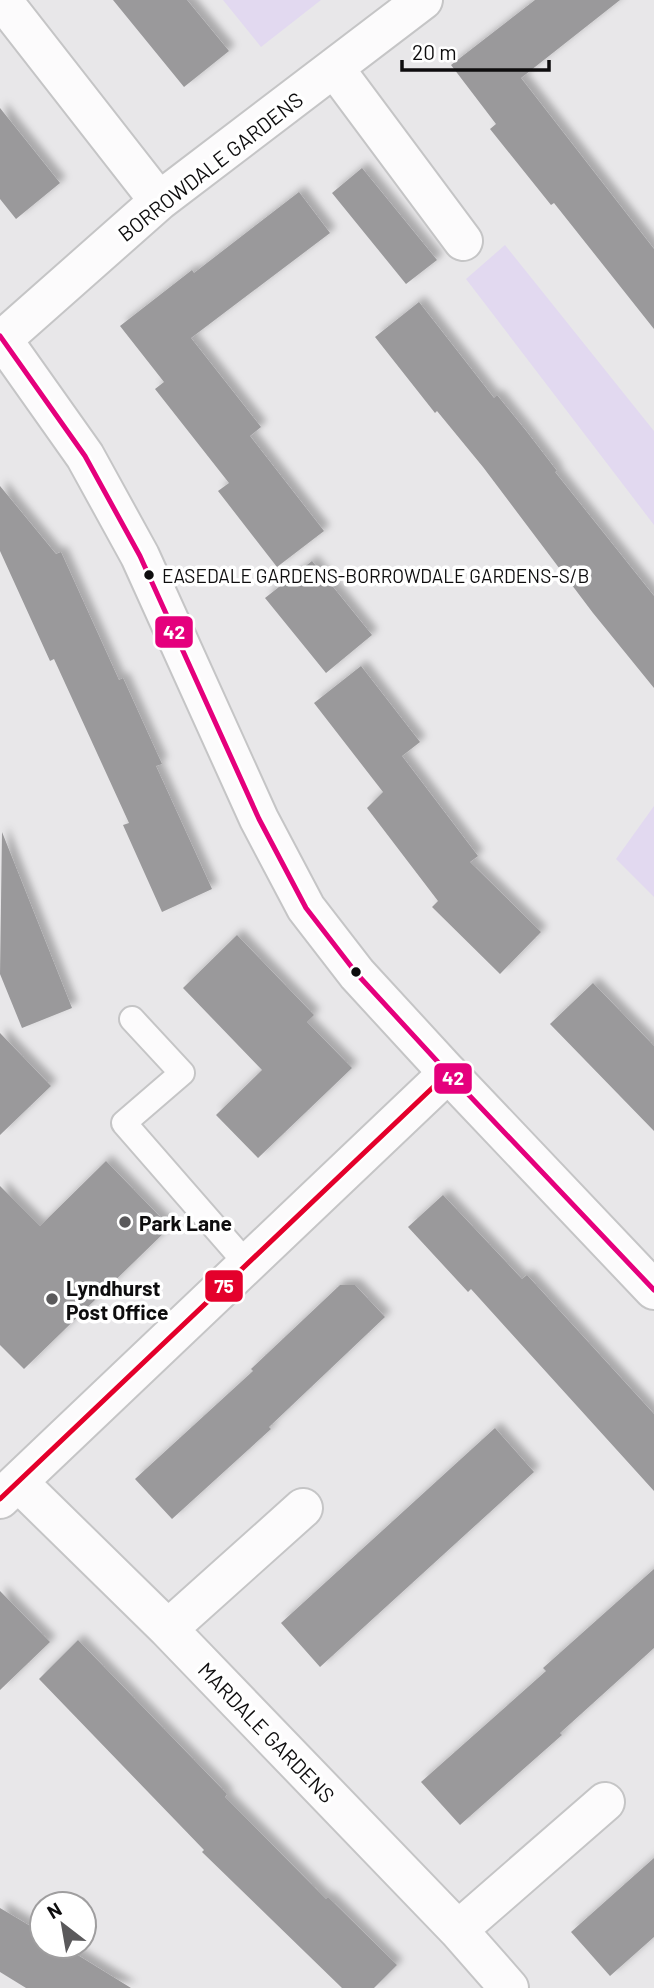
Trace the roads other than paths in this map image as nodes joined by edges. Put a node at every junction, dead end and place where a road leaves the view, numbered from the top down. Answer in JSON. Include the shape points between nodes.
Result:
{"nodes":[{"id":1,"x":2,"y":0,"type":"edge"},
{"id":2,"x":423,"y":0,"type":"edge"},
{"id":3,"x":335,"y":69,"type":"junction"},
{"id":4,"x":159,"y":201,"type":"junction"},
{"id":5,"x":463,"y":241,"type":"dead end"},
{"id":6,"x":2,"y":337,"type":"edge"},
{"id":7,"x":132,"y":1019,"type":"dead end"},
{"id":8,"x":447,"y":1073,"type":"junction"},
{"id":9,"x":247,"y":1264,"type":"junction"},
{"id":10,"x":654,"y":1290,"type":"edge"},
{"id":11,"x":9,"y":1490,"type":"edge"},
{"id":12,"x":303,"y":1508,"type":"dead end"},
{"id":13,"x":168,"y":1629,"type":"junction"},
{"id":14,"x":605,"y":1802,"type":"dead end"},
{"id":15,"x":458,"y":1930,"type":"junction"},
{"id":16,"x":509,"y":1988,"type":"edge"}],
"edges":[{"from":1,"to":4,"type":"street"},
{"from":2,"to":3,"type":"street","name":"BORROWDALE GARDENS"},
{"from":3,"to":4,"type":"street","name":"BORROWDALE GARDENS"},
{"from":3,"to":5,"type":"street"},
{"from":4,"to":6,"type":"street","name":"BORROWDALE GARDENS"},
{"from":6,"to":8,"type":"street","via":[[85,456],[140,555],[258,819],[306,908]]},
{"from":7,"to":9,"type":"lane","via":[[182,1073],[124,1123]]},
{"from":8,"to":9,"type":"street"},
{"from":8,"to":10,"type":"street"},
{"from":9,"to":11,"type":"street"},
{"from":11,"to":13,"type":"street","name":"MARDALE GARDENS"},
{"from":12,"to":13,"type":"street"},
{"from":13,"to":15,"type":"street","name":"MARDALE GARDENS"},
{"from":14,"to":15,"type":"street"},
{"from":15,"to":16,"type":"street","name":"MARDALE GARDENS"}]}
